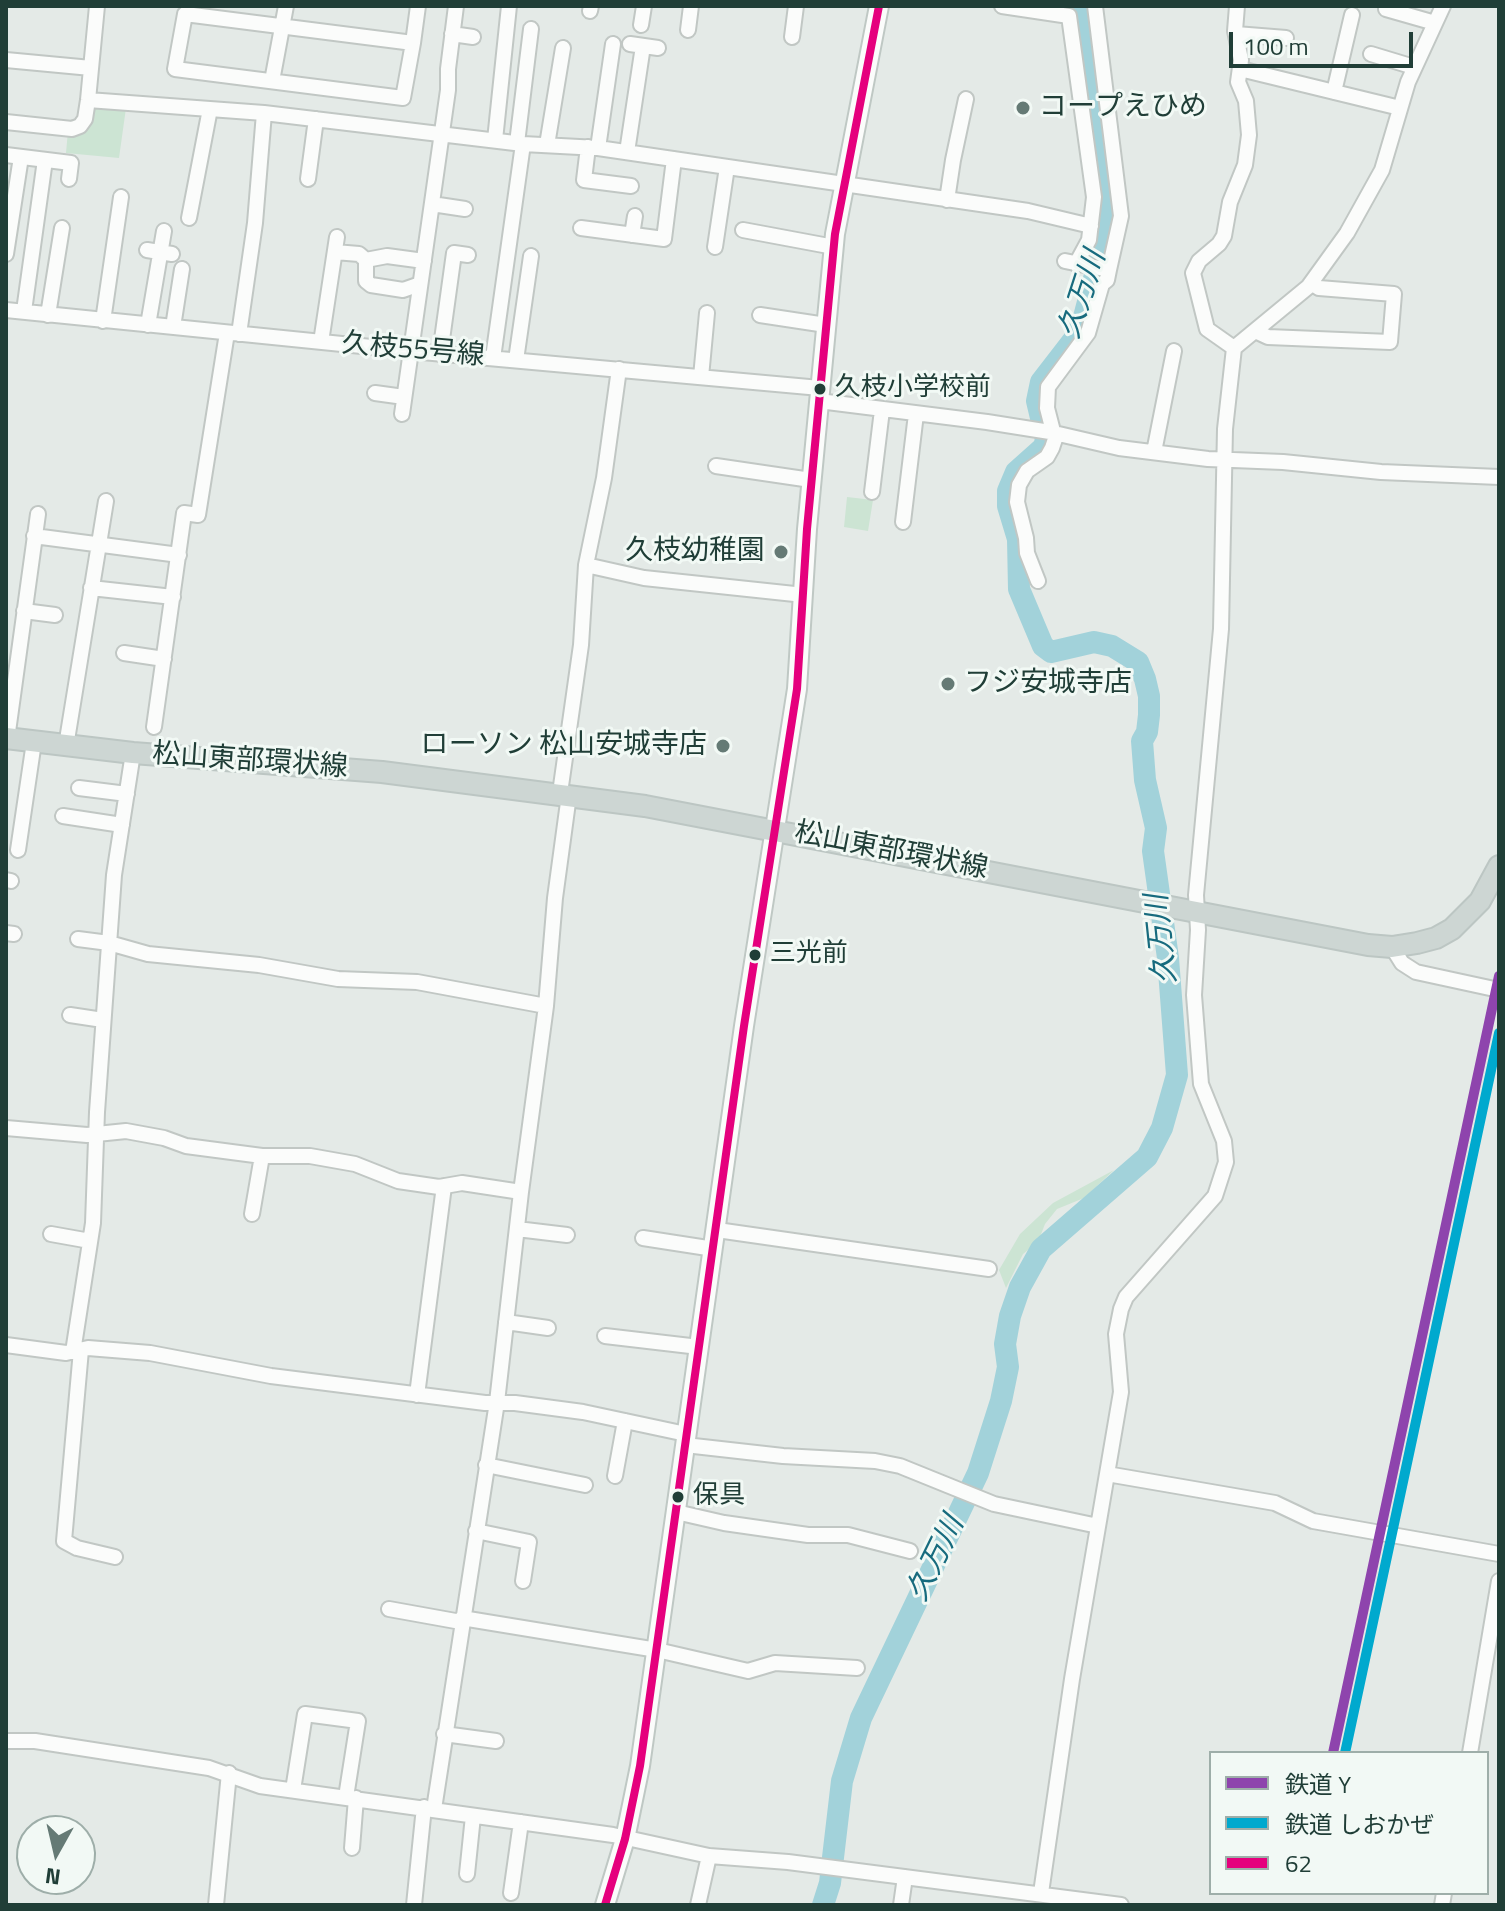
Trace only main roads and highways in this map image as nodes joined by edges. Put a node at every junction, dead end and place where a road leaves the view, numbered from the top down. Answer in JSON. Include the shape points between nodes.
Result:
{"nodes":[{"id":1,"x":879,"y":6,"type":"edge"},
{"id":2,"x":6,"y":738,"type":"edge"},
{"id":3,"x":775,"y":830,"type":"junction"},
{"id":4,"x":1499,"y":866,"type":"edge"},
{"id":5,"x":605,"y":1905,"type":"edge"}],
"edges":[{"from":1,"to":3,"type":"main road","via":[[834,247],[797,689]]},
{"from":2,"to":3,"type":"main road","name":"松山東部環状線","via":[[382,772],[564,794]]},
{"from":3,"to":4,"type":"main road","name":"松山東部環状線","via":[[1392,947],[1436,938],[1452,929],[1480,901]]},
{"from":3,"to":5,"type":"main road","via":[[640,1766]]}]}
